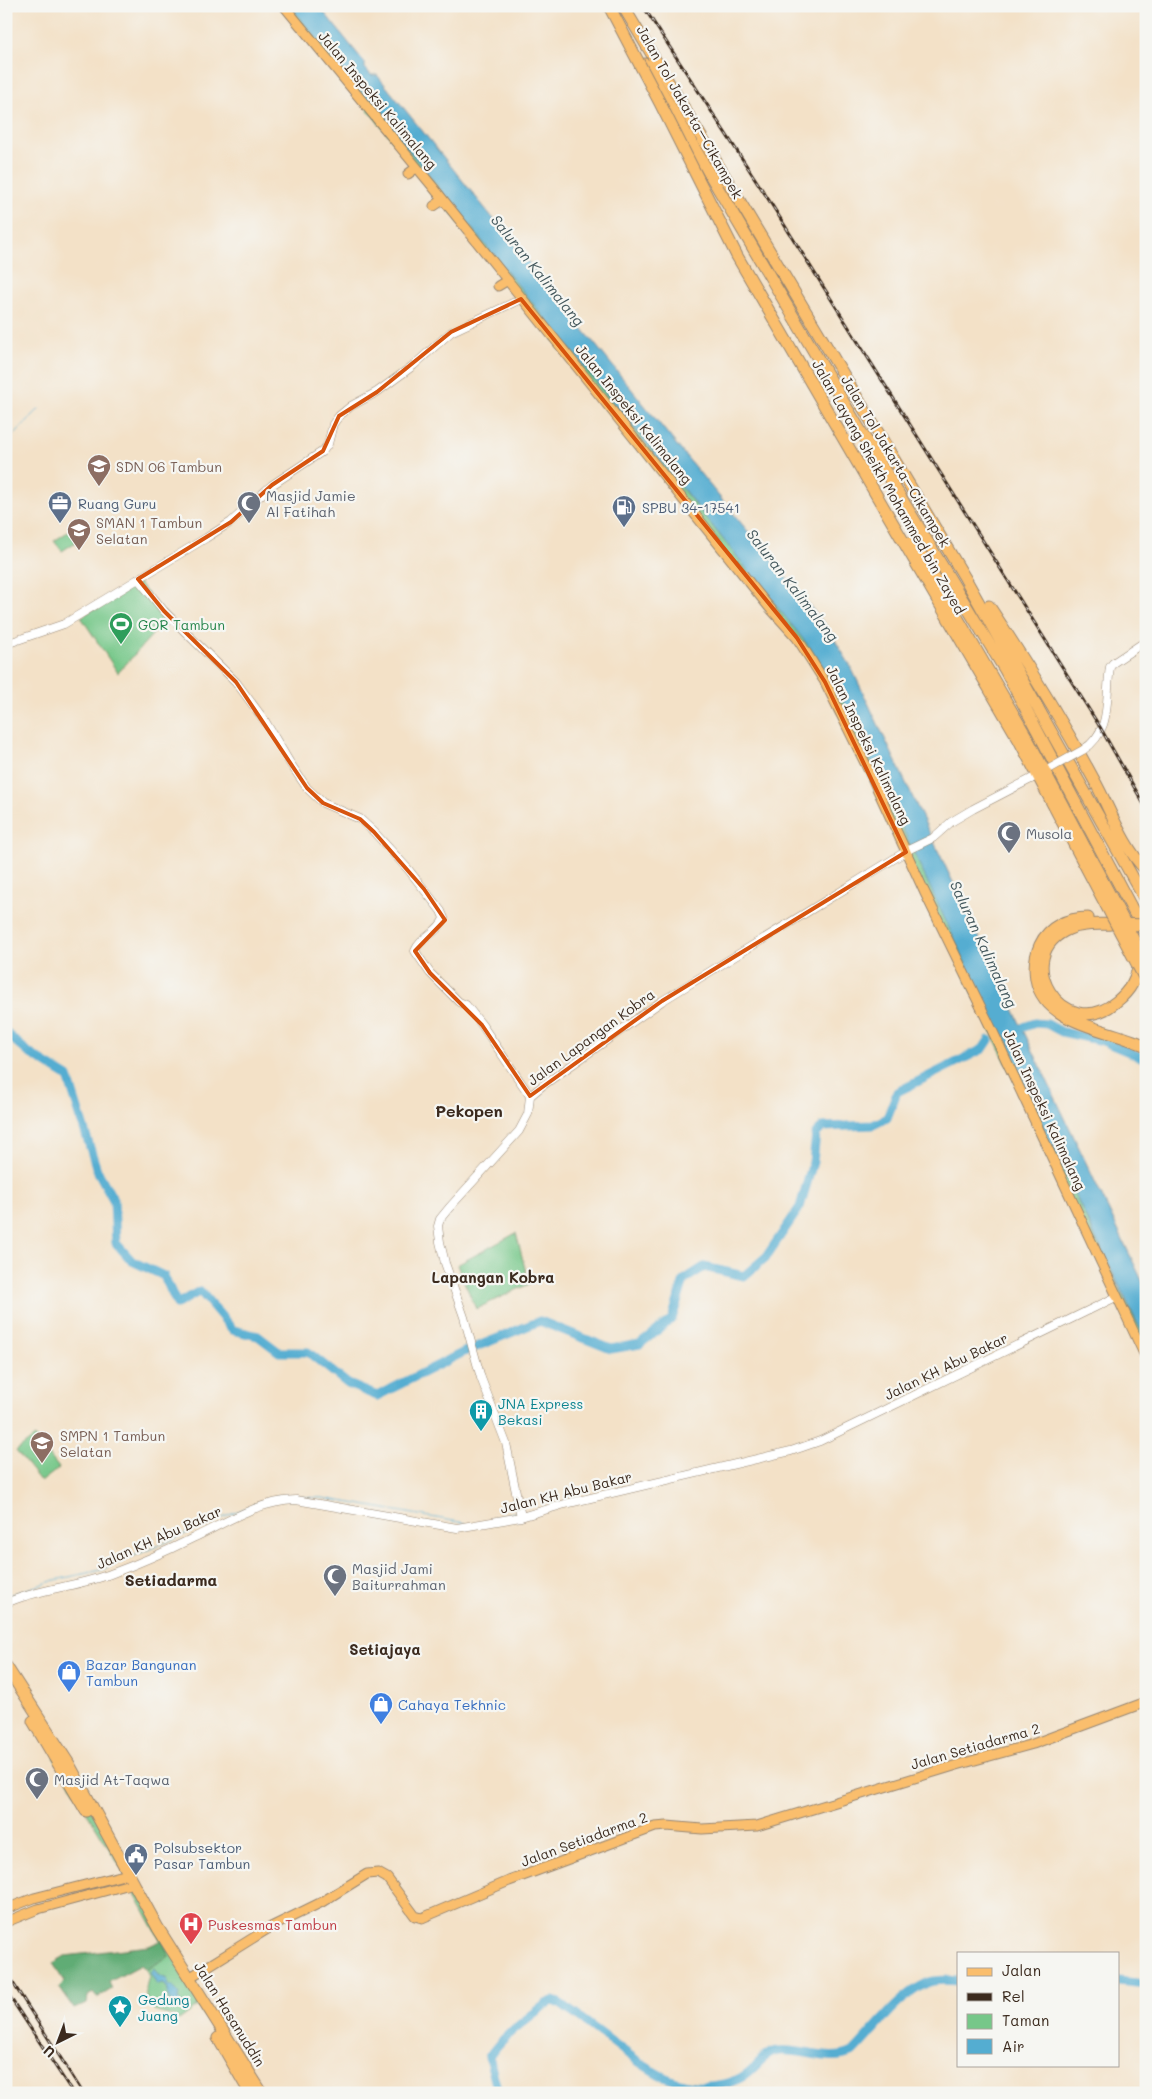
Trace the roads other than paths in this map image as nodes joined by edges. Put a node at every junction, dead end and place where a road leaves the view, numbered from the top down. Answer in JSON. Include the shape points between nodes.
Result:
{"nodes":[{"id":1,"x":284,"y":6,"type":"edge"},
{"id":2,"x":610,"y":6,"type":"edge"},
{"id":3,"x":617,"y":6,"type":"edge"},
{"id":4,"x":622,"y":6,"type":"edge"},
{"id":5,"x":372,"y":115,"type":"junction"},
{"id":6,"x":364,"y":121,"type":"dead end"},
{"id":7,"x":416,"y":168,"type":"junction"},
{"id":8,"x":408,"y":174,"type":"dead end"},
{"id":9,"x":443,"y":200,"type":"junction"},
{"id":10,"x":434,"y":206,"type":"dead end"},
{"id":11,"x":508,"y":280,"type":"junction"},
{"id":12,"x":498,"y":286,"type":"dead end"},
{"id":13,"x":521,"y":299,"type":"junction"},
{"id":14,"x":138,"y":578,"type":"junction"},
{"id":15,"x":965,"y":578,"type":"junction"},
{"id":16,"x":1146,"y":641,"type":"edge"},
{"id":17,"x":6,"y":644,"type":"edge"},
{"id":18,"x":1005,"y":670,"type":"junction"},
{"id":19,"x":908,"y":850,"type":"junction"},
{"id":20,"x":1146,"y":870,"type":"edge"},
{"id":21,"x":1146,"y":901,"type":"edge"},
{"id":22,"x":1146,"y":918,"type":"edge"},
{"id":23,"x":1111,"y":920,"type":"junction"},
{"id":24,"x":1146,"y":925,"type":"edge"},
{"id":25,"x":1146,"y":935,"type":"edge"},
{"id":26,"x":1146,"y":963,"type":"edge"},
{"id":27,"x":1146,"y":981,"type":"edge"},
{"id":28,"x":1146,"y":1046,"type":"edge"},
{"id":29,"x":530,"y":1096,"type":"junction"},
{"id":30,"x":1116,"y":1297,"type":"junction"},
{"id":31,"x":1146,"y":1358,"type":"edge"},
{"id":32,"x":521,"y":1516,"type":"junction"},
{"id":33,"x":6,"y":1603,"type":"edge"},
{"id":34,"x":6,"y":1666,"type":"edge"},
{"id":35,"x":6,"y":1676,"type":"edge"},
{"id":36,"x":21,"y":1696,"type":"junction"},
{"id":37,"x":1146,"y":1702,"type":"edge"},
{"id":38,"x":58,"y":1756,"type":"junction"},
{"id":39,"x":127,"y":1880,"type":"junction"},
{"id":40,"x":6,"y":1909,"type":"edge"},
{"id":41,"x":6,"y":1922,"type":"edge"},
{"id":42,"x":189,"y":1978,"type":"junction"},
{"id":43,"x":250,"y":2093,"type":"edge"},
{"id":44,"x":262,"y":2093,"type":"edge"}],
"edges":[{"from":1,"to":5,"type":"main road","name":"Jalan Inspeksi Kalimalang"},
{"from":2,"to":18,"type":"highway","name":"Jalan Tol Jakarta–Cikampek"},
{"from":2,"to":27,"type":"highway","name":"Jalan Layang Sheikh Mohammed bin Zayed","bridge":true,"via":[[737,256],[1018,738]]},
{"from":3,"to":26,"type":"highway","name":"Jalan Layang Sheikh Mohammed bin Zayed","bridge":true,"via":[[744,255],[1026,736]]},
{"from":4,"to":15,"type":"highway","name":"Jalan Tol Jakarta–Cikampek"},
{"from":5,"to":6,"type":"main road"},
{"from":5,"to":7,"type":"main road","name":"Jalan Inspeksi Kalimalang"},
{"from":7,"to":8,"type":"main road"},
{"from":7,"to":9,"type":"main road","name":"Jalan Inspeksi Kalimalang"},
{"from":9,"to":10,"type":"main road"},
{"from":9,"to":11,"type":"main road","name":"Jalan Inspeksi Kalimalang"},
{"from":11,"to":12,"type":"main road"},
{"from":11,"to":13,"type":"main road","name":"Jalan Inspeksi Kalimalang"},
{"from":13,"to":14,"type":"street","via":[[451,332],[414,365],[339,416],[323,451],[272,485],[231,522]]},
{"from":13,"to":19,"type":"main road","name":"Jalan Inspeksi Kalimalang","via":[[797,638],[825,682]]},
{"from":14,"to":17,"type":"street","via":[[64,624]]},
{"from":14,"to":29,"type":"street","via":[[164,611],[233,679],[265,721],[307,788],[323,803],[360,820],[374,832],[441,911],[443,920],[415,951],[430,973],[466,1005],[482,1025]]},
{"from":15,"to":20,"type":"highway","via":[[988,605],[1049,700],[1129,847]]},
{"from":15,"to":21,"type":"highway","name":"Jalan Tol Jakarta–Cikampek"},
{"from":16,"to":19,"type":"street","name":"Jalan Lapangan Kobra","bridge":true,"via":[[1113,662],[1104,723],[1095,740],[1083,750],[973,809],[933,838]]},
{"from":18,"to":23,"type":"highway","via":[[1004,682],[1102,870],[1138,951],[1138,968],[1133,983],[1112,1006],[1090,1014],[1063,1007],[1050,994],[1045,983],[1042,969],[1048,948],[1054,939],[1069,929]]},
{"from":18,"to":25,"type":"highway","name":"Jalan Tol Jakarta–Cikampek"},
{"from":19,"to":29,"type":"street","name":"Jalan Lapangan Kobra","via":[[662,1001]]},
{"from":19,"to":30,"type":"main road","name":"Jalan Inspeksi Kalimalang"},
{"from":22,"to":23,"type":"highway","bridge":true},
{"from":23,"to":24,"type":"highway","bridge":true},
{"from":23,"to":28,"type":"highway","via":[[1070,920],[1051,930],[1036,958],[1037,984],[1049,1004],[1066,1018]]},
{"from":29,"to":32,"type":"street","name":"Jalan Lapangan Kobra","via":[[528,1114],[520,1131],[449,1208],[438,1226],[443,1258],[481,1378],[506,1443]]},
{"from":30,"to":31,"type":"main road","name":"Jalan Inspeksi Kalimalang"},
{"from":30,"to":32,"type":"street","name":"Jalan KH Abu Bakar","via":[[806,1447]]},
{"from":32,"to":33,"type":"street","name":"Jalan KH Abu Bakar","via":[[457,1528],[280,1500],[262,1505],[111,1574]]},
{"from":34,"to":36,"type":"highway","name":"Jalan Hasanuddin"},
{"from":35,"to":36,"type":"highway","name":"Jalan Hasanuddin"},
{"from":36,"to":38,"type":"highway","name":"Jalan Hasanuddin"},
{"from":37,"to":42,"type":"main road","name":"Jalan Setiadarma 2","via":[[1034,1744],[757,1826],[655,1827],[509,1881],[422,1918],[415,1916],[387,1878],[378,1873],[367,1874],[322,1902],[269,1928]]},
{"from":38,"to":39,"type":"highway","name":"Jalan Hasanuddin"},
{"from":38,"to":42,"type":"highway","name":"Jalan Hasanuddin"},
{"from":39,"to":40,"type":"main road","via":[[34,1898]]},
{"from":39,"to":41,"type":"main road","via":[[38,1908]]},
{"from":39,"to":43,"type":"highway","name":"Jalan Hasanuddin"},
{"from":42,"to":44,"type":"highway","name":"Jalan Hasanuddin"}]}
